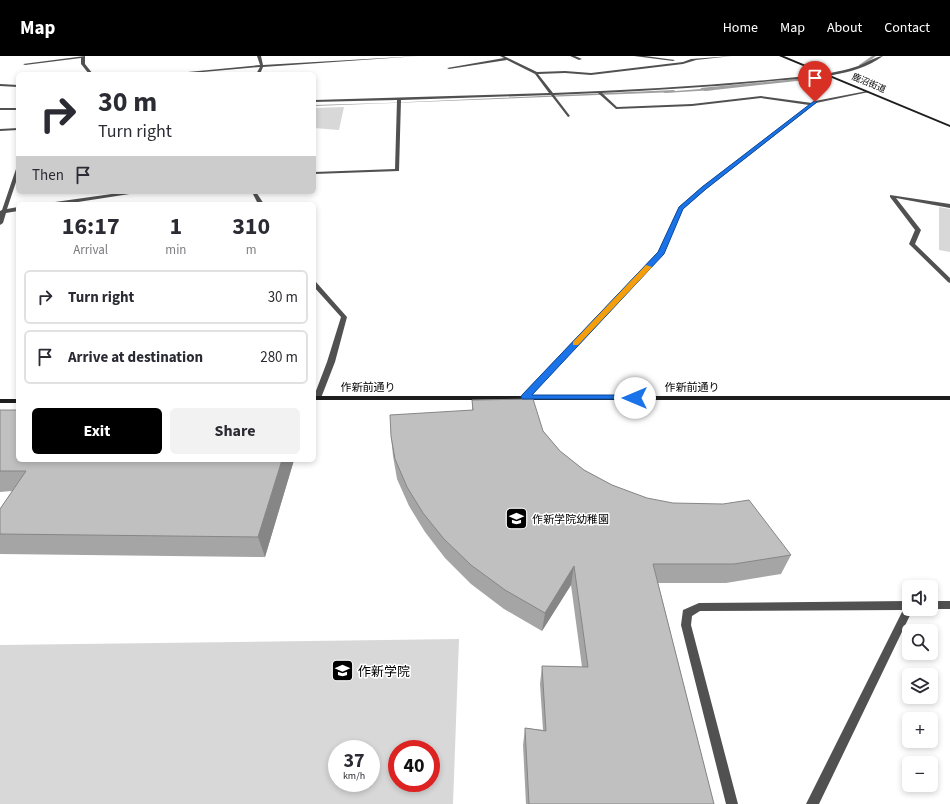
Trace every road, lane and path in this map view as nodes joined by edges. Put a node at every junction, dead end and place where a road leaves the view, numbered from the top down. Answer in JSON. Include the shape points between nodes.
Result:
{"nodes":[{"id":1,"x":83,"y":56,"type":"edge"},
{"id":2,"x":259,"y":56,"type":"edge"},
{"id":3,"x":417,"y":56,"type":"edge"},
{"id":4,"x":502,"y":56,"type":"edge"},
{"id":5,"x":572,"y":56,"type":"edge"},
{"id":6,"x":636,"y":56,"type":"edge"},
{"id":7,"x":730,"y":56,"type":"edge"},
{"id":8,"x":781,"y":56,"type":"edge"},
{"id":9,"x":881,"y":56,"type":"edge"},
{"id":10,"x":508,"y":59,"type":"junction"},
{"id":11,"x":580,"y":59,"type":"dead end"},
{"id":12,"x":695,"y":60,"type":"junction"},
{"id":13,"x":25,"y":64,"type":"dead end"},
{"id":14,"x":262,"y":66,"type":"junction"},
{"id":15,"x":449,"y":68,"type":"dead end"},
{"id":16,"x":89,"y":72,"type":"edge"},
{"id":17,"x":192,"y":72,"type":"edge"},
{"id":18,"x":259,"y":72,"type":"edge"},
{"id":19,"x":536,"y":73,"type":"junction"},
{"id":20,"x":826,"y":74,"type":"junction"},
{"id":21,"x":0,"y":86,"type":"edge"},
{"id":22,"x":16,"y":86,"type":"edge"},
{"id":23,"x":599,"y":92,"type":"junction"},
{"id":24,"x":867,"y":92,"type":"junction"},
{"id":25,"x":552,"y":94,"type":"junction"},
{"id":26,"x":399,"y":99,"type":"junction"},
{"id":27,"x":316,"y":101,"type":"edge"},
{"id":28,"x":812,"y":104,"type":"junction"},
{"id":29,"x":16,"y":109,"type":"edge"},
{"id":30,"x":0,"y":110,"type":"edge"},
{"id":31,"x":568,"y":116,"type":"dead end"},
{"id":32,"x":950,"y":126,"type":"edge"},
{"id":33,"x":16,"y":129,"type":"edge"},
{"id":34,"x":0,"y":130,"type":"edge"},
{"id":35,"x":316,"y":173,"type":"edge"},
{"id":36,"x":16,"y":174,"type":"edge"},
{"id":37,"x":122,"y":194,"type":"edge"},
{"id":38,"x":68,"y":202,"type":"edge"},
{"id":39,"x":950,"y":206,"type":"edge"},
{"id":40,"x":16,"y":209,"type":"edge"},
{"id":41,"x":2,"y":212,"type":"edge"},
{"id":42,"x":0,"y":224,"type":"edge"},
{"id":43,"x":950,"y":281,"type":"edge"},
{"id":44,"x":316,"y":284,"type":"edge"},
{"id":45,"x":316,"y":396,"type":"edge"},
{"id":46,"x":525,"y":397,"type":"junction"},
{"id":47,"x":316,"y":398,"type":"edge"},
{"id":48,"x":950,"y":398,"type":"edge"},
{"id":49,"x":16,"y":400,"type":"edge"},
{"id":50,"x":0,"y":401,"type":"edge"},
{"id":51,"x":938,"y":605,"type":"edge"},
{"id":52,"x":950,"y":605,"type":"edge"},
{"id":53,"x":902,"y":606,"type":"edge"},
{"id":54,"x":904,"y":616,"type":"edge"},
{"id":55,"x":732,"y":804,"type":"edge"},
{"id":56,"x":812,"y":804,"type":"edge"}],
"edges":[{"from":1,"to":13,"type":"street"},
{"from":1,"to":16,"type":"street","via":[[83,64]]},
{"from":2,"to":14,"type":"street"},
{"from":3,"to":14,"type":"street"},
{"from":4,"to":10,"type":"street"},
{"from":5,"to":11,"type":"street"},
{"from":6,"to":12,"type":"street"},
{"from":7,"to":12,"type":"street"},
{"from":8,"to":20,"type":"street","name":"鹿沼街道"},
{"from":9,"to":20,"type":"street","via":[[861,67]]},
{"from":10,"to":15,"type":"street"},
{"from":10,"to":19,"type":"street"},
{"from":12,"to":19,"type":"street","via":[[591,74]]},
{"from":14,"to":17,"type":"street"},
{"from":14,"to":18,"type":"street"},
{"from":19,"to":25,"type":"street"},
{"from":20,"to":23,"type":"street","via":[[684,88]]},
{"from":20,"to":24,"type":"street","name":"鹿沼街道"},
{"from":21,"to":22,"type":"street"},
{"from":23,"to":25,"type":"street"},
{"from":23,"to":28,"type":"street","via":[[616,108],[692,105],[761,97]]},
{"from":24,"to":28,"type":"street","via":[[834,97]]},
{"from":24,"to":32,"type":"street","name":"鹿沼街道"},
{"from":25,"to":26,"type":"street"},
{"from":25,"to":31,"type":"street"},
{"from":26,"to":27,"type":"street"},
{"from":26,"to":35,"type":"street","via":[[397,170]]},
{"from":28,"to":46,"type":"street","via":[[681,208],[661,253]]},
{"from":29,"to":30,"type":"street"},
{"from":33,"to":34,"type":"street"},
{"from":36,"to":41,"type":"street"},
{"from":37,"to":38,"type":"street"},
{"from":39,"to":43,"type":"street","via":[[892,196],[918,230],[912,244]]},
{"from":40,"to":41,"type":"street"},
{"from":41,"to":42,"type":"street"},
{"from":44,"to":45,"type":"street","via":[[344,317],[331,362]]},
{"from":46,"to":47,"type":"street","name":"作新前通り"},
{"from":46,"to":48,"type":"street","name":"作新前通り"},
{"from":49,"to":50,"type":"street"},
{"from":51,"to":52,"type":"street"},
{"from":53,"to":55,"type":"street","via":[[699,607],[687,613],[686,625]]},
{"from":54,"to":56,"type":"street"}]}
